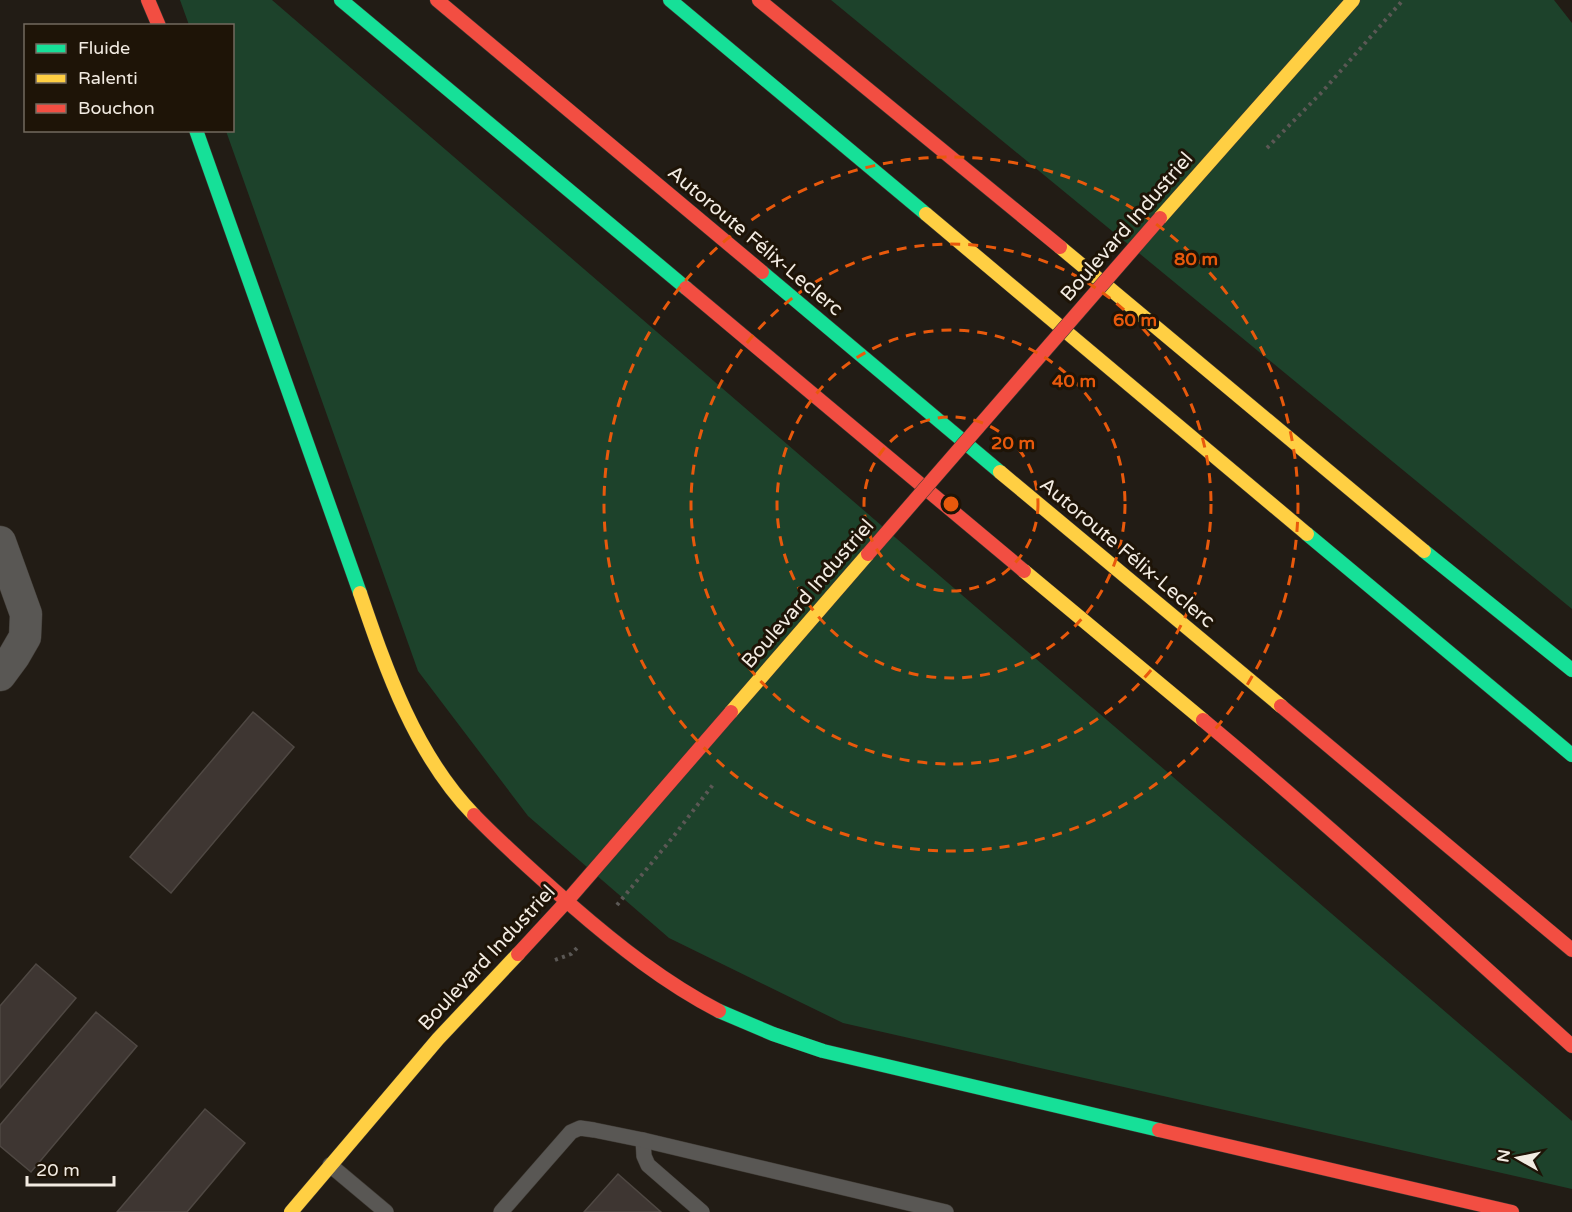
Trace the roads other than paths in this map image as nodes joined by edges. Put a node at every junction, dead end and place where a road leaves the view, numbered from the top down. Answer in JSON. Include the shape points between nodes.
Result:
{"nodes":[{"id":1,"x":148,"y":0,"type":"edge"},
{"id":2,"x":341,"y":0,"type":"edge"},
{"id":3,"x":437,"y":0,"type":"edge"},
{"id":4,"x":670,"y":0,"type":"edge"},
{"id":5,"x":759,"y":0,"type":"edge"},
{"id":6,"x":1353,"y":0,"type":"edge"},
{"id":7,"x":158,"y":24,"type":"edge"},
{"id":8,"x":197,"y":132,"type":"edge"},
{"id":9,"x":0,"y":542,"type":"edge"},
{"id":10,"x":1572,"y":670,"type":"edge"},
{"id":11,"x":0,"y":675,"type":"edge"},
{"id":12,"x":1572,"y":756,"type":"edge"},
{"id":13,"x":567,"y":901,"type":"junction"},
{"id":14,"x":1572,"y":950,"type":"edge"},
{"id":15,"x":1572,"y":1046,"type":"edge"},
{"id":16,"x":643,"y":1140,"type":"junction"},
{"id":17,"x":330,"y":1165,"type":"junction"},
{"id":18,"x":291,"y":1212,"type":"edge"},
{"id":19,"x":386,"y":1212,"type":"edge"},
{"id":20,"x":501,"y":1212,"type":"edge"},
{"id":21,"x":702,"y":1212,"type":"edge"},
{"id":22,"x":946,"y":1212,"type":"edge"},
{"id":23,"x":1512,"y":1212,"type":"edge"}],
"edges":[{"from":1,"to":7,"type":"main road"},
{"from":2,"to":15,"type":"main road","via":[[1251,760]]},
{"from":3,"to":14,"type":"main road","name":"Autoroute Félix-Leclerc"},
{"from":4,"to":12,"type":"main road"},
{"from":5,"to":10,"type":"main road"},
{"from":6,"to":13,"type":"main road","name":"Boulevard Industriel","bridge":true},
{"from":8,"to":13,"type":"main road","via":[[405,713],[451,789],[530,870]]},
{"from":9,"to":11,"type":"street","via":[[26,614],[25,638]]},
{"from":13,"to":17,"type":"main road","name":"Boulevard Industriel","via":[[454,1021]]},
{"from":13,"to":23,"type":"main road","via":[[617,944],[679,988],[723,1014],[798,1044]]},
{"from":16,"to":20,"type":"lane","via":[[580,1128],[571,1132]]},
{"from":16,"to":21,"type":"lane","via":[[648,1165]]},
{"from":16,"to":22,"type":"lane"},
{"from":17,"to":18,"type":"main road","name":"Boulevard Industriel"},
{"from":17,"to":19,"type":"lane"}]}
